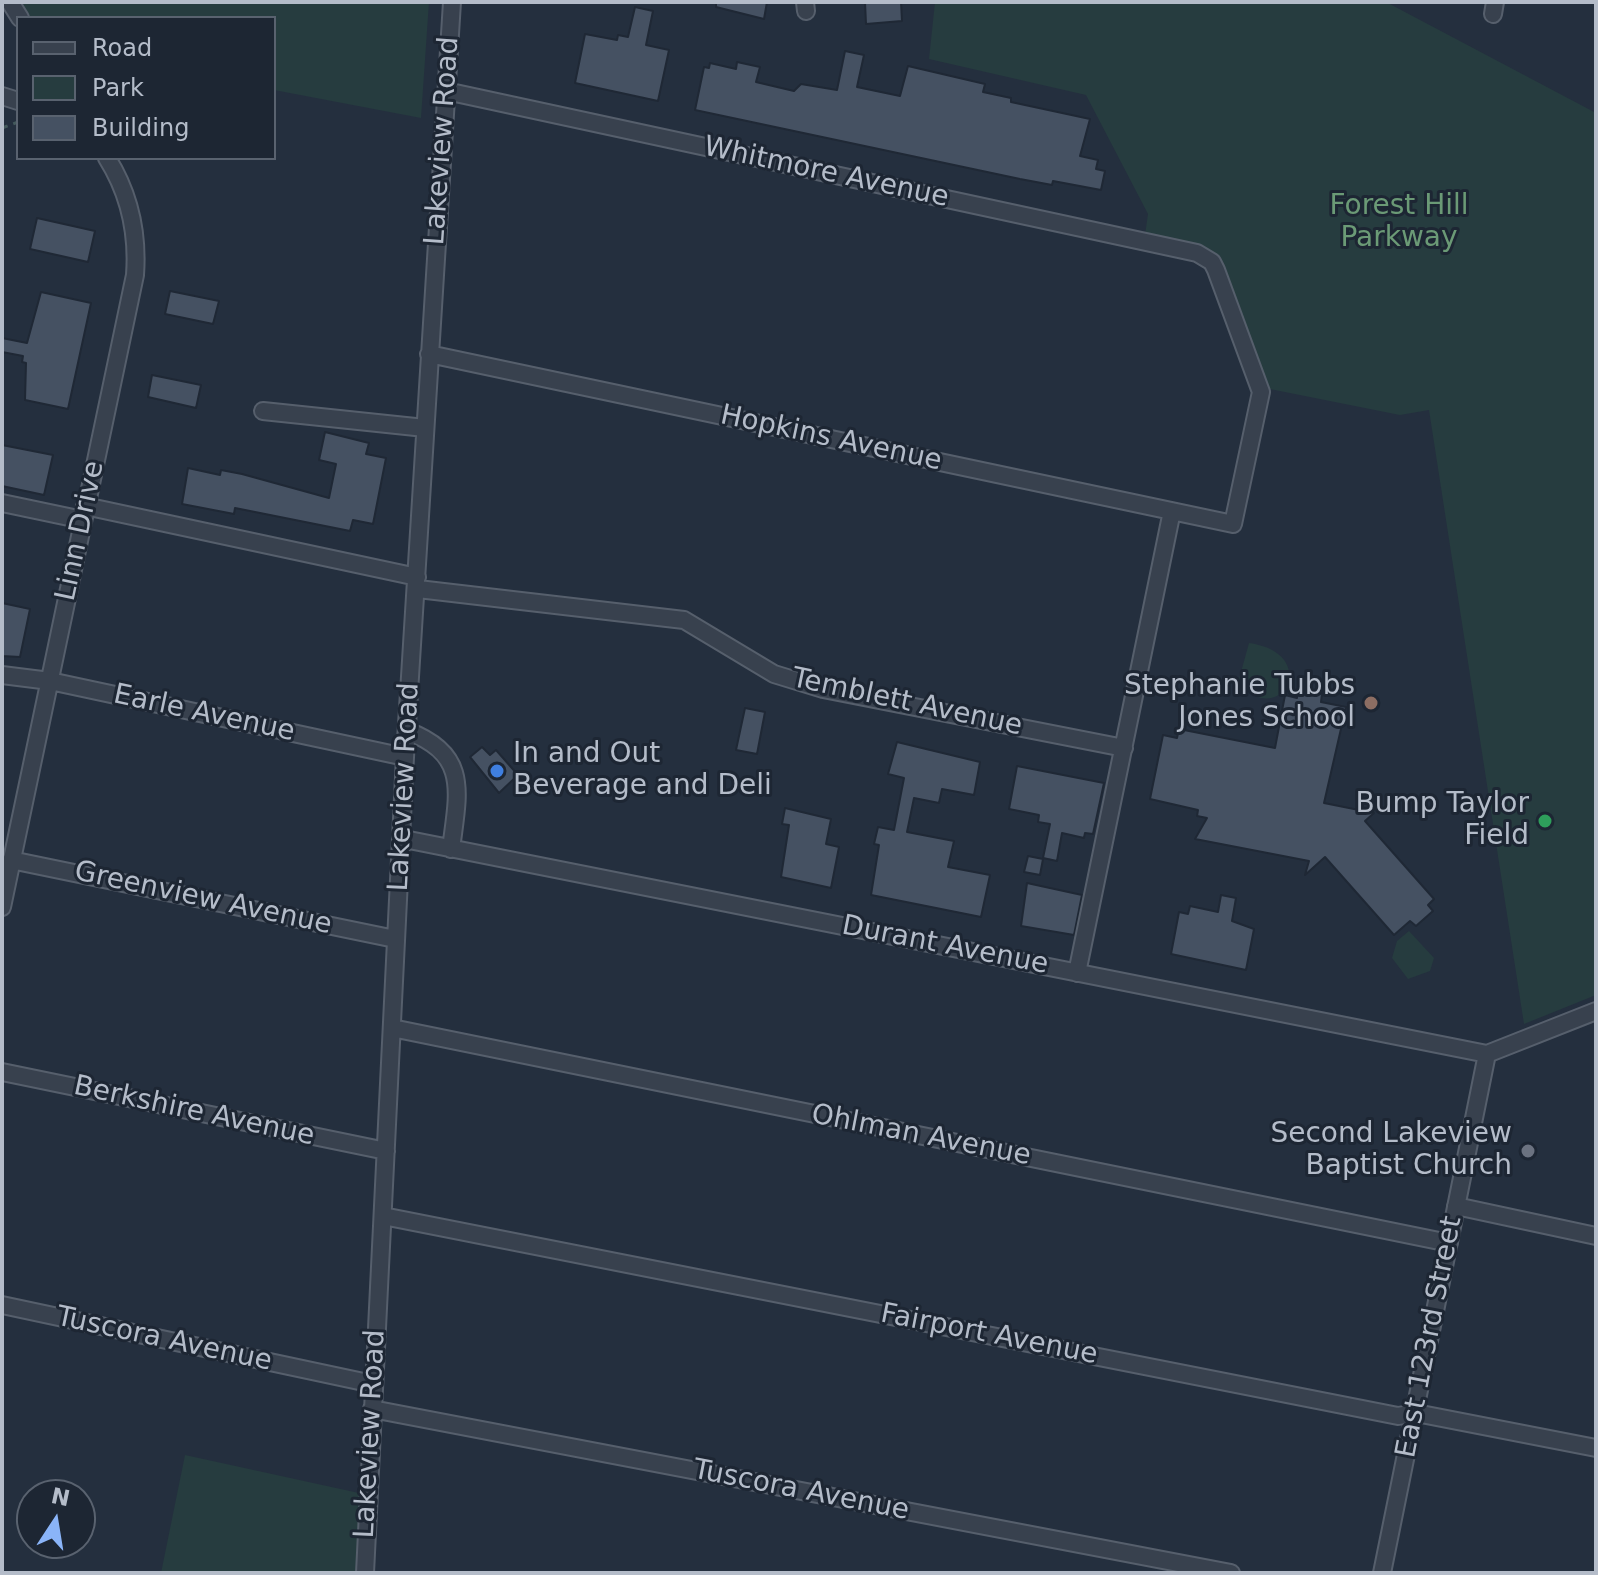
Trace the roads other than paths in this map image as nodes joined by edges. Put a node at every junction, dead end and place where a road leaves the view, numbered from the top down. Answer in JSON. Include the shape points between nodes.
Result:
{"nodes":[{"id":1,"x":452,"y":2,"type":"edge"},
{"id":2,"x":446,"y":91,"type":"junction"},
{"id":3,"x":108,"y":160,"type":"edge"},
{"id":4,"x":429,"y":354,"type":"junction"},
{"id":5,"x":263,"y":411,"type":"dead end"},
{"id":6,"x":425,"y":428,"type":"junction"},
{"id":7,"x":2,"y":503,"type":"edge"},
{"id":8,"x":1172,"y":511,"type":"junction"},
{"id":9,"x":84,"y":513,"type":"junction"},
{"id":10,"x":1233,"y":524,"type":"joint"},
{"id":11,"x":417,"y":583,"type":"junction"},
{"id":12,"x":2,"y":675,"type":"edge"},
{"id":13,"x":50,"y":681,"type":"junction"},
{"id":14,"x":407,"y":731,"type":"junction"},
{"id":15,"x":1124,"y":748,"type":"junction"},
{"id":16,"x":405,"y":757,"type":"junction"},
{"id":17,"x":404,"y":839,"type":"junction"},
{"id":18,"x":451,"y":849,"type":"junction"},
{"id":19,"x":11,"y":860,"type":"junction"},
{"id":20,"x":2,"y":907,"type":"edge"},
{"id":21,"x":395,"y":939,"type":"junction"},
{"id":22,"x":1077,"y":973,"type":"junction"},
{"id":23,"x":1596,"y":1011,"type":"edge"},
{"id":24,"x":392,"y":1028,"type":"junction"},
{"id":25,"x":1487,"y":1054,"type":"junction"},
{"id":26,"x":2,"y":1072,"type":"edge"},
{"id":27,"x":386,"y":1151,"type":"junction"},
{"id":28,"x":1456,"y":1206,"type":"junction"},
{"id":29,"x":383,"y":1216,"type":"junction"},
{"id":30,"x":1596,"y":1236,"type":"edge"},
{"id":31,"x":1449,"y":1243,"type":"junction"},
{"id":32,"x":2,"y":1305,"type":"edge"},
{"id":33,"x":373,"y":1384,"type":"junction"},
{"id":34,"x":372,"y":1409,"type":"junction"},
{"id":35,"x":1416,"y":1413,"type":"junction"},
{"id":36,"x":1596,"y":1448,"type":"edge"},
{"id":37,"x":365,"y":1573,"type":"edge"},
{"id":38,"x":1231,"y":1573,"type":"edge"},
{"id":39,"x":1382,"y":1573,"type":"edge"}],
"edges":[{"from":1,"to":2,"type":"street","name":"Lakeview Road"},
{"from":2,"to":4,"type":"street","name":"Lakeview Road"},
{"from":2,"to":10,"type":"street","name":"Whitmore Avenue","via":[[1205,256],[1216,270],[1261,392]]},
{"from":3,"to":9,"type":"street","name":"Linn Drive","via":[[131,213],[137,243],[135,275]]},
{"from":4,"to":6,"type":"street","name":"Lakeview Road"},
{"from":4,"to":8,"type":"street","name":"Hopkins Avenue"},
{"from":5,"to":6,"type":"street"},
{"from":6,"to":11,"type":"street","name":"Lakeview Road"},
{"from":7,"to":9,"type":"street","name":"Temblett Avenue"},
{"from":8,"to":10,"type":"street","name":"Hopkins Avenue"},
{"from":8,"to":15,"type":"street"},
{"from":9,"to":11,"type":"street","name":"Temblett Avenue"},
{"from":9,"to":13,"type":"street","name":"Linn Drive"},
{"from":11,"to":14,"type":"street","name":"Lakeview Road"},
{"from":11,"to":15,"type":"street","name":"Temblett Avenue","via":[[684,620],[774,674],[823,689]]},
{"from":12,"to":13,"type":"street","name":"Earle Avenue"},
{"from":13,"to":16,"type":"street","name":"Earle Avenue"},
{"from":13,"to":19,"type":"street","name":"Linn Drive"},
{"from":14,"to":16,"type":"street","name":"Lakeview Road"},
{"from":14,"to":18,"type":"street","via":[[441,747],[455,773],[458,798]]},
{"from":15,"to":22,"type":"street"},
{"from":16,"to":17,"type":"street","name":"Lakeview Road"},
{"from":17,"to":18,"type":"street","name":"Durant Avenue"},
{"from":17,"to":21,"type":"street","name":"Lakeview Road"},
{"from":18,"to":22,"type":"street","name":"Durant Avenue"},
{"from":19,"to":20,"type":"street","name":"Linn Drive"},
{"from":19,"to":21,"type":"street","name":"Greenview Avenue"},
{"from":21,"to":24,"type":"street","name":"Lakeview Road"},
{"from":22,"to":25,"type":"street","name":"Durant Avenue"},
{"from":23,"to":25,"type":"street"},
{"from":24,"to":27,"type":"street","name":"Lakeview Road"},
{"from":24,"to":31,"type":"street","name":"Ohlman Avenue"},
{"from":25,"to":28,"type":"street","name":"East 123rd Street"},
{"from":26,"to":27,"type":"street","name":"Berkshire Avenue"},
{"from":27,"to":29,"type":"street","name":"Lakeview Road"},
{"from":28,"to":30,"type":"street"},
{"from":28,"to":31,"type":"street","name":"East 123rd Street"},
{"from":29,"to":33,"type":"street","name":"Lakeview Road"},
{"from":29,"to":35,"type":"street","name":"Fairport Avenue","via":[[1398,1416]]},
{"from":31,"to":35,"type":"street","name":"East 123rd Street"},
{"from":32,"to":33,"type":"street","name":"Tuscora Avenue"},
{"from":33,"to":34,"type":"street","name":"Lakeview Road"},
{"from":34,"to":37,"type":"street","name":"Lakeview Road"},
{"from":34,"to":38,"type":"street","name":"Tuscora Avenue"},
{"from":35,"to":36,"type":"street","name":"Fairport Avenue"},
{"from":35,"to":39,"type":"street","name":"East 123rd Street"}]}
